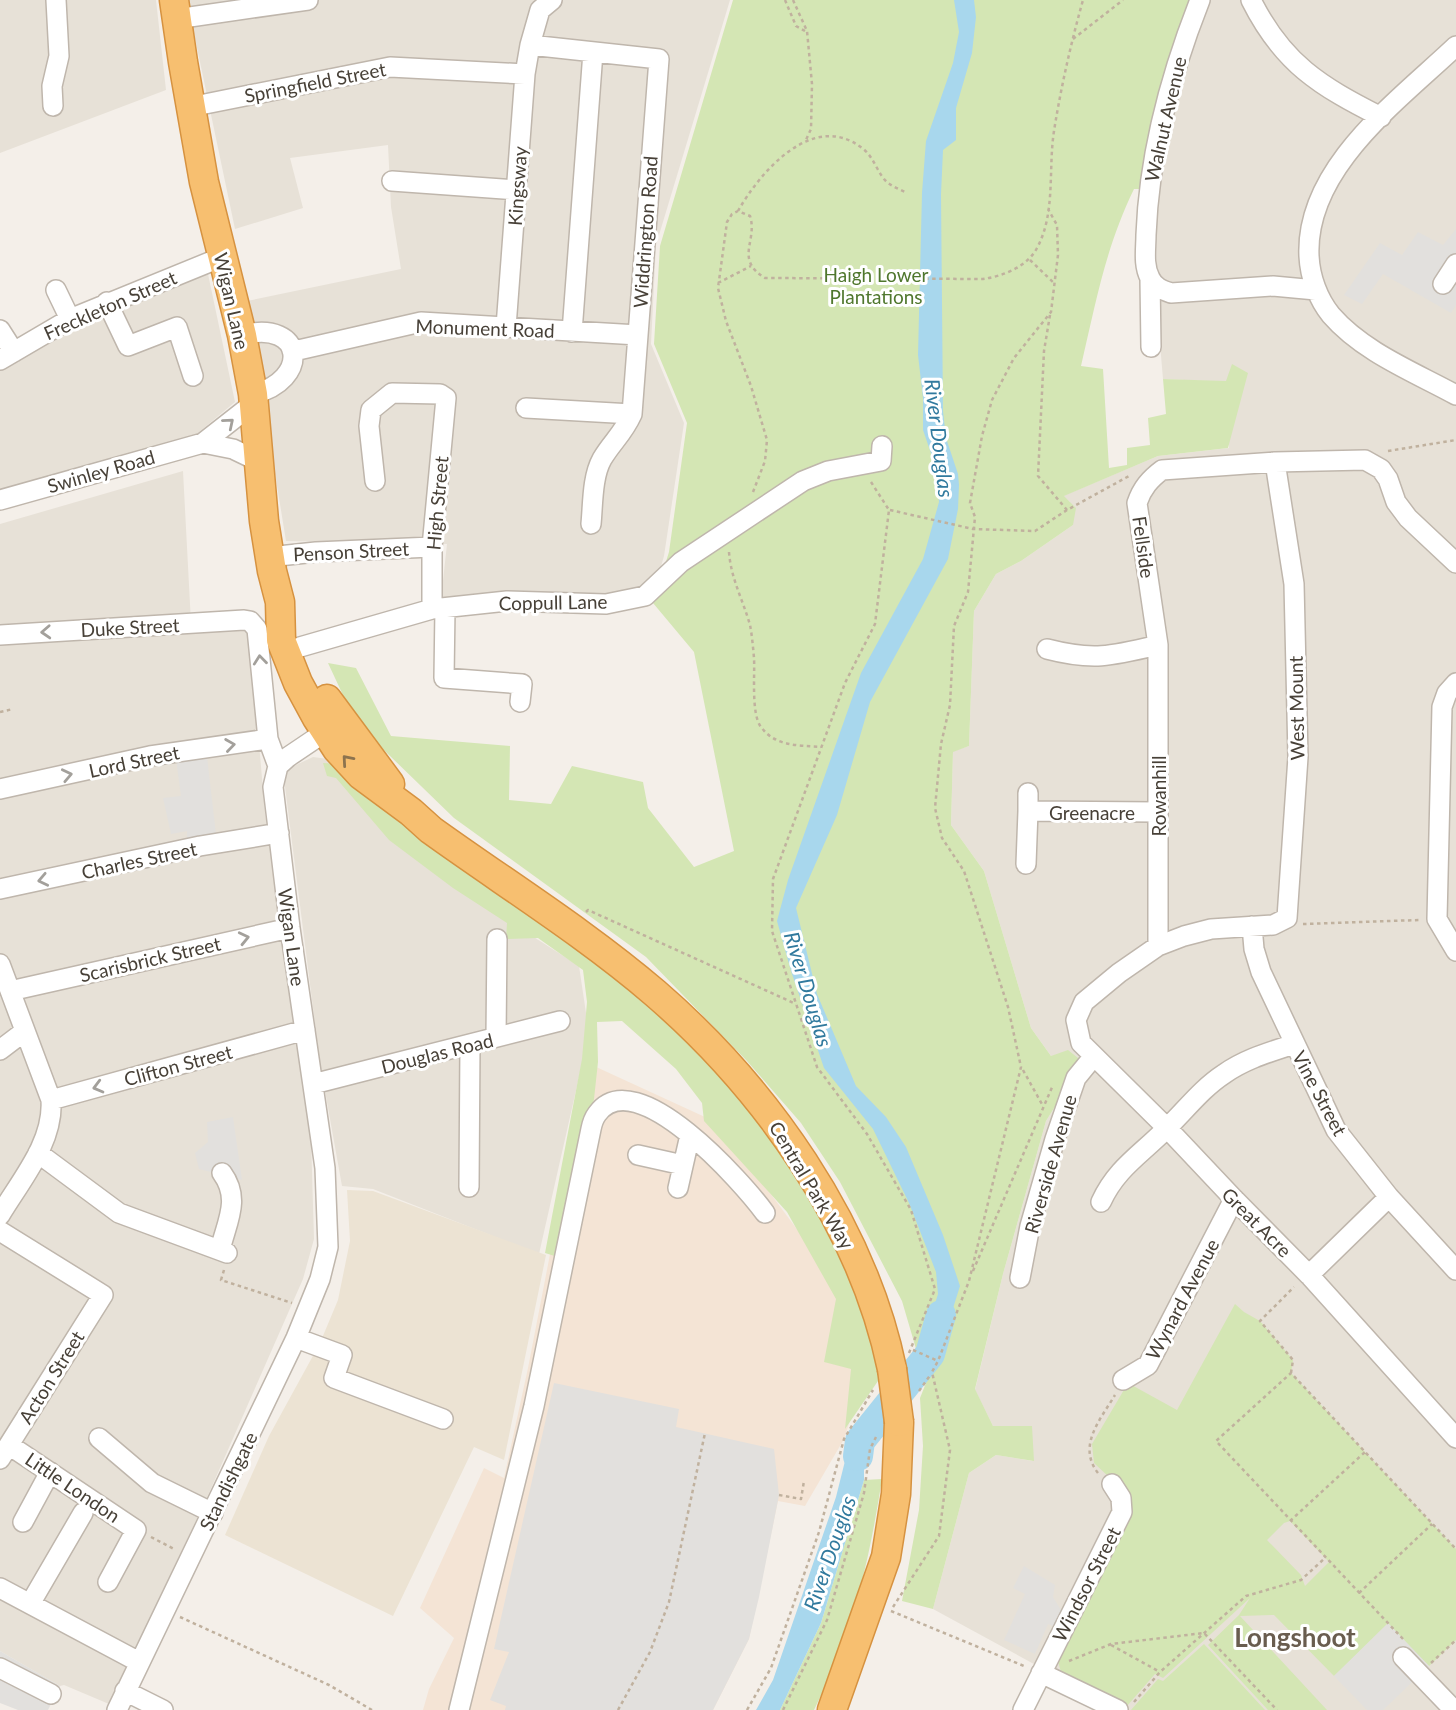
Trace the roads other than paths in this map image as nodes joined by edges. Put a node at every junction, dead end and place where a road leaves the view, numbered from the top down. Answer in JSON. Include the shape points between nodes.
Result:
{"nodes":[{"id":1,"x":56,"y":0,"type":"edge"},
{"id":2,"x":308,"y":0,"type":"edge"},
{"id":3,"x":552,"y":0,"type":"edge"},
{"id":4,"x":1200,"y":0,"type":"edge"},
{"id":5,"x":1251,"y":0,"type":"edge"},
{"id":6,"x":175,"y":10,"type":"edge"},
{"id":7,"x":530,"y":45,"type":"junction"},
{"id":8,"x":1456,"y":46,"type":"edge"},
{"id":9,"x":593,"y":52,"type":"junction"},
{"id":10,"x":526,"y":74,"type":"junction"},
{"id":11,"x":53,"y":106,"type":"dead end"},
{"id":12,"x":190,"y":107,"type":"junction"},
{"id":13,"x":1381,"y":117,"type":"junction"},
{"id":14,"x":392,"y":181,"type":"dead end"},
{"id":15,"x":516,"y":190,"type":"junction"},
{"id":16,"x":222,"y":257,"type":"junction"},
{"id":17,"x":1456,"y":264,"type":"edge"},
{"id":18,"x":1150,"y":279,"type":"junction"},
{"id":19,"x":1443,"y":284,"type":"dead end"},
{"id":20,"x":56,"y":290,"type":"dead end"},
{"id":21,"x":1316,"y":290,"type":"junction"},
{"id":22,"x":107,"y":302,"type":"junction"},
{"id":23,"x":70,"y":319,"type":"junction"},
{"id":24,"x":506,"y":327,"type":"junction"},
{"id":25,"x":0,"y":330,"type":"edge"},
{"id":26,"x":572,"y":332,"type":"junction"},
{"id":27,"x":242,"y":335,"type":"junction"},
{"id":28,"x":638,"y":335,"type":"junction"},
{"id":29,"x":1151,"y":347,"type":"dead end"},
{"id":30,"x":294,"y":351,"type":"junction"},
{"id":31,"x":7,"y":356,"type":"edge"},
{"id":32,"x":193,"y":376,"type":"dead end"},
{"id":33,"x":1456,"y":395,"type":"edge"},
{"id":34,"x":253,"y":398,"type":"junction"},
{"id":35,"x":526,"y":408,"type":"dead end"},
{"id":36,"x":632,"y":414,"type":"junction"},
{"id":37,"x":203,"y":443,"type":"junction"},
{"id":38,"x":885,"y":460,"type":"dead end"},
{"id":39,"x":260,"y":462,"type":"junction"},
{"id":40,"x":1275,"y":462,"type":"junction"},
{"id":41,"x":375,"y":481,"type":"dead end"},
{"id":42,"x":0,"y":500,"type":"edge"},
{"id":43,"x":587,"y":512,"type":"dead end"},
{"id":44,"x":432,"y":547,"type":"junction"},
{"id":45,"x":269,"y":557,"type":"junction"},
{"id":46,"x":1456,"y":563,"type":"edge"},
{"id":47,"x":280,"y":603,"type":"junction"},
{"id":48,"x":438,"y":608,"type":"junction"},
{"id":49,"x":257,"y":629,"type":"joint"},
{"id":50,"x":0,"y":635,"type":"edge"},
{"id":51,"x":1158,"y":645,"type":"junction"},
{"id":52,"x":300,"y":647,"type":"junction"},
{"id":53,"x":1047,"y":649,"type":"dead end"},
{"id":54,"x":1456,"y":683,"type":"edge"},
{"id":55,"x":520,"y":702,"type":"dead end"},
{"id":56,"x":333,"y":726,"type":"junction"},
{"id":57,"x":268,"y":739,"type":"junction"},
{"id":58,"x":278,"y":766,"type":"junction"},
{"id":59,"x":0,"y":789,"type":"edge"},
{"id":60,"x":1157,"y":812,"type":"junction"},
{"id":61,"x":279,"y":833,"type":"junction"},
{"id":62,"x":1026,"y":864,"type":"dead end"},
{"id":63,"x":0,"y":889,"type":"edge"},
{"id":64,"x":1252,"y":926,"type":"junction"},
{"id":65,"x":290,"y":928,"type":"junction"},
{"id":66,"x":497,"y":939,"type":"dead end"},
{"id":67,"x":1158,"y":946,"type":"junction"},
{"id":68,"x":1456,"y":951,"type":"edge"},
{"id":69,"x":0,"y":964,"type":"edge"},
{"id":70,"x":10,"y":991,"type":"junction"},
{"id":71,"x":560,"y":1021,"type":"dead end"},
{"id":72,"x":305,"y":1030,"type":"junction"},
{"id":73,"x":25,"y":1031,"type":"junction"},
{"id":74,"x":496,"y":1037,"type":"junction"},
{"id":75,"x":470,"y":1044,"type":"junction"},
{"id":76,"x":1294,"y":1044,"type":"junction"},
{"id":77,"x":0,"y":1051,"type":"edge"},
{"id":78,"x":1094,"y":1056,"type":"junction"},
{"id":79,"x":313,"y":1084,"type":"junction"},
{"id":80,"x":51,"y":1100,"type":"junction"},
{"id":81,"x":1167,"y":1128,"type":"junction"},
{"id":82,"x":690,"y":1135,"type":"junction"},
{"id":83,"x":38,"y":1153,"type":"junction"},
{"id":84,"x":638,"y":1156,"type":"dead end"},
{"id":85,"x":683,"y":1165,"type":"junction"},
{"id":86,"x":222,"y":1173,"type":"dead end"},
{"id":87,"x":469,"y":1186,"type":"dead end"},
{"id":88,"x":678,"y":1188,"type":"dead end"},
{"id":89,"x":1389,"y":1197,"type":"junction"},
{"id":90,"x":1234,"y":1199,"type":"junction"},
{"id":91,"x":1101,"y":1202,"type":"dead end"},
{"id":92,"x":765,"y":1213,"type":"dead end"},
{"id":93,"x":0,"y":1214,"type":"edge"},
{"id":94,"x":0,"y":1231,"type":"edge"},
{"id":95,"x":328,"y":1247,"type":"joint"},
{"id":96,"x":1456,"y":1270,"type":"edge"},
{"id":97,"x":1309,"y":1275,"type":"junction"},
{"id":98,"x":1020,"y":1278,"type":"dead end"},
{"id":99,"x":296,"y":1338,"type":"junction"},
{"id":100,"x":1123,"y":1380,"type":"road end"},
{"id":101,"x":443,"y":1419,"type":"dead end"},
{"id":102,"x":99,"y":1438,"type":"dead end"},
{"id":103,"x":1456,"y":1438,"type":"edge"},
{"id":104,"x":5,"y":1452,"type":"edge"},
{"id":105,"x":50,"y":1472,"type":"junction"},
{"id":106,"x":1112,"y":1484,"type":"road end"},
{"id":107,"x":83,"y":1513,"type":"dead end"},
{"id":108,"x":213,"y":1513,"type":"junction"},
{"id":109,"x":23,"y":1522,"type":"dead end"},
{"id":110,"x":108,"y":1582,"type":"dead end"},
{"id":111,"x":0,"y":1588,"type":"edge"},
{"id":112,"x":30,"y":1604,"type":"junction"},
{"id":113,"x":1403,"y":1648,"type":"road end"},
{"id":114,"x":139,"y":1662,"type":"junction"},
{"id":115,"x":0,"y":1668,"type":"edge"},
{"id":116,"x":1041,"y":1673,"type":"junction"},
{"id":117,"x":125,"y":1691,"type":"junction"},
{"id":118,"x":51,"y":1694,"type":"dead end"},
{"id":119,"x":117,"y":1710,"type":"edge"},
{"id":120,"x":163,"y":1710,"type":"edge"},
{"id":121,"x":459,"y":1710,"type":"edge"},
{"id":122,"x":832,"y":1710,"type":"edge"},
{"id":123,"x":1023,"y":1710,"type":"edge"},
{"id":124,"x":1118,"y":1710,"type":"edge"},
{"id":125,"x":1454,"y":1710,"type":"edge"}],
"edges":[{"from":1,"to":11,"type":"street","via":[[59,56]]},
{"from":2,"to":6,"type":"street"},
{"from":3,"to":7,"type":"street","name":"Kingsway","via":[[540,10]]},
{"from":4,"to":18,"type":"street","name":"Walnut Avenue","via":[[1162,115],[1148,191],[1146,263]]},
{"from":5,"to":13,"type":"street","via":[[1296,65]]},
{"from":6,"to":12,"type":"highway","name":"Wigan Lane"},
{"from":7,"to":9,"type":"street","name":"Widdrington Road"},
{"from":7,"to":10,"type":"street","name":"Kingsway"},
{"from":8,"to":13,"type":"street"},
{"from":9,"to":26,"type":"street"},
{"from":9,"to":28,"type":"street","name":"Widdrington Road","via":[[659,59]]},
{"from":10,"to":12,"type":"street","name":"Springfield Street","via":[[390,66]]},
{"from":10,"to":15,"type":"street","name":"Kingsway"},
{"from":12,"to":16,"type":"highway","name":"Wigan Lane"},
{"from":13,"to":21,"type":"street","via":[[1348,150],[1313,215],[1308,236]]},
{"from":14,"to":15,"type":"street"},
{"from":15,"to":24,"type":"street","name":"Kingsway"},
{"from":16,"to":22,"type":"street","name":"Freckleton Street"},
{"from":16,"to":27,"type":"highway","name":"Wigan Lane"},
{"from":17,"to":19,"type":"street"},
{"from":18,"to":21,"type":"street","via":[[1171,293],[1273,286]]},
{"from":18,"to":29,"type":"street","name":"Walnut Avenue"},
{"from":20,"to":23,"type":"street"},
{"from":21,"to":33,"type":"street","via":[[1330,314],[1366,345]]},
{"from":22,"to":23,"type":"street","name":"Freckleton Street"},
{"from":22,"to":32,"type":"street","via":[[128,346],[177,327]]},
{"from":23,"to":31,"type":"street","name":"Freckleton Street"},
{"from":24,"to":26,"type":"street","name":"Monument Road"},
{"from":24,"to":30,"type":"street","name":"Monument Road","via":[[421,322]]},
{"from":25,"to":31,"type":"street"},
{"from":26,"to":28,"type":"street","name":"Monument Road"},
{"from":27,"to":30,"type":"street","via":[[274,332]]},
{"from":27,"to":34,"type":"highway","name":"Wigan Lane"},
{"from":28,"to":36,"type":"street","name":"Widdrington Road"},
{"from":30,"to":34,"type":"street","via":[[289,372]]},
{"from":37,"to":34,"type":"street","name":"Swinley Road","one_way":true},
{"from":34,"to":39,"type":"highway","name":"Wigan Lane"},
{"from":35,"to":36,"type":"street"},
{"from":36,"to":43,"type":"street","name":"Widdrington Road","via":[[597,469]]},
{"from":37,"to":39,"type":"street","name":"Swinley Road","via":[[233,449]]},
{"from":37,"to":42,"type":"street","name":"Swinley Road"},
{"from":38,"to":48,"type":"street","name":"Coppull Lane","via":[[803,481],[681,562],[645,596],[606,604],[508,601]]},
{"from":39,"to":45,"type":"highway","name":"Wigan Lane"},
{"from":40,"to":46,"type":"street","name":"Fellside","via":[[1348,458],[1371,463],[1381,469],[1408,518]]},
{"from":40,"to":51,"type":"street","name":"Fellside","via":[[1163,470],[1140,492],[1137,503]]},
{"from":40,"to":64,"type":"street","name":"West Mount","via":[[1294,584],[1298,757],[1287,918],[1273,925]]},
{"from":41,"to":44,"type":"street","name":"High Street","via":[[371,410],[392,393],[446,398]]},
{"from":44,"to":45,"type":"street","name":"Penson Street"},
{"from":44,"to":48,"type":"street","name":"High Street"},
{"from":45,"to":47,"type":"highway","name":"Wigan Lane"},
{"from":47,"to":52,"type":"highway","name":"Wigan Lane"},
{"from":47,"to":56,"type":"highway","name":"Wigan Lane","via":[[281,640],[298,683]]},
{"from":48,"to":52,"type":"street","name":"Coppull Lane"},
{"from":48,"to":55,"type":"street","name":"High Street","via":[[444,678],[522,684]]},
{"from":49,"to":50,"type":"street","name":"Duke Street","one_way":true,"via":[[244,620]]},
{"from":57,"to":49,"type":"street","name":"Wigan Lane","one_way":true},
{"from":51,"to":53,"type":"street","via":[[1112,657],[1074,656]]},
{"from":51,"to":60,"type":"street","name":"Rowanhill"},
{"from":52,"to":56,"type":"highway","name":"Central Park Way"},
{"from":54,"to":68,"type":"street","via":[[1442,707],[1437,919]]},
{"from":56,"to":58,"type":"street"},
{"from":56,"to":122,"type":"highway","name":"Central Park Way","bridge":true,"via":[[431,830],[571,927],[655,993],[711,1045],[773,1119],[833,1213],[862,1270],[891,1371],[896,1494],[886,1557]]},
{"from":57,"to":58,"type":"street","name":"Wigan Lane"},
{"from":59,"to":57,"type":"street","name":"Lord Street","one_way":true,"via":[[150,756]]},
{"from":58,"to":61,"type":"street","name":"Wigan Lane","via":[[274,787]]},
{"from":60,"to":62,"type":"street","name":"Greenacre","via":[[1028,802]]},
{"from":60,"to":67,"type":"street","name":"Rowanhill"},
{"from":61,"to":63,"type":"street","name":"Charles Street","one_way":true},
{"from":61,"to":65,"type":"street","name":"Wigan Lane"},
{"from":64,"to":67,"type":"street","via":[[1211,929]]},
{"from":64,"to":76,"type":"street","name":"Vine Street","via":[[1261,972]]},
{"from":70,"to":65,"type":"street","name":"Scarisbrick Street","one_way":true},
{"from":65,"to":72,"type":"street","name":"Wigan Lane"},
{"from":66,"to":74,"type":"street"},
{"from":67,"to":78,"type":"street","name":"Great Acre","via":[[1084,1002],[1076,1020],[1081,1044]]},
{"from":69,"to":70,"type":"street"},
{"from":70,"to":73,"type":"street"},
{"from":71,"to":74,"type":"street","name":"Douglas Road"},
{"from":72,"to":79,"type":"street","name":"Wigan Lane"},
{"from":72,"to":80,"type":"street","name":"Clifton Street","one_way":true},
{"from":73,"to":77,"type":"street"},
{"from":73,"to":80,"type":"street"},
{"from":74,"to":75,"type":"street","name":"Douglas Road"},
{"from":75,"to":79,"type":"street","name":"Douglas Road"},
{"from":75,"to":87,"type":"street"},
{"from":76,"to":81,"type":"street","via":[[1224,1073]]},
{"from":76,"to":89,"type":"street","name":"Vine Street","via":[[1336,1130]]},
{"from":78,"to":81,"type":"street","name":"Great Acre"},
{"from":78,"to":98,"type":"street","name":"Riverside Avenue","via":[[1076,1078],[1055,1139]]},
{"from":79,"to":95,"type":"street","name":"Wigan Lane","via":[[325,1168]]},
{"from":80,"to":83,"type":"street","via":[[50,1121]]},
{"from":81,"to":90,"type":"street","name":"Great Acre"},
{"from":81,"to":91,"type":"street","via":[[1116,1175]]},
{"from":82,"to":85,"type":"street"},
{"from":82,"to":92,"type":"street","via":[[744,1185]]},
{"from":82,"to":121,"type":"street","via":[[660,1112],[625,1101],[605,1107],[590,1129],[534,1406]]},
{"from":83,"to":86,"type":"street","via":[[119,1213],[223,1251],[233,1198]]},
{"from":83,"to":93,"type":"street"},
{"from":84,"to":85,"type":"street"},
{"from":85,"to":88,"type":"street"},
{"from":89,"to":96,"type":"street","name":"Vine Street"},
{"from":89,"to":97,"type":"street"},
{"from":90,"to":97,"type":"street","name":"Great Acre"},
{"from":90,"to":100,"type":"street","name":"Wynard Avenue","via":[[1148,1365]]},
{"from":94,"to":104,"type":"street","name":"Acton Street","via":[[103,1295]]},
{"from":95,"to":99,"type":"street","name":"Standishgate"},
{"from":97,"to":103,"type":"street","name":"Great Acre"},
{"from":99,"to":101,"type":"street","via":[[342,1355],[334,1378]]},
{"from":99,"to":108,"type":"street","name":"Standishgate"},
{"from":102,"to":108,"type":"street","via":[[152,1483]]},
{"from":104,"to":105,"type":"street","name":"Little London"},
{"from":105,"to":109,"type":"street"},
{"from":105,"to":110,"type":"street","name":"Little London","via":[[136,1530]]},
{"from":106,"to":116,"type":"street","name":"Windsor Street","via":[[1121,1498],[1122,1512]]},
{"from":107,"to":112,"type":"street"},
{"from":108,"to":114,"type":"street","name":"Standishgate"},
{"from":111,"to":112,"type":"street"},
{"from":112,"to":114,"type":"street"},
{"from":113,"to":125,"type":"street"},
{"from":114,"to":117,"type":"street","name":"Standishgate"},
{"from":115,"to":118,"type":"street"},
{"from":116,"to":123,"type":"street","name":"Windsor Street"},
{"from":116,"to":124,"type":"street"},
{"from":117,"to":119,"type":"street","name":"Standishgate"},
{"from":117,"to":120,"type":"street"}]}
